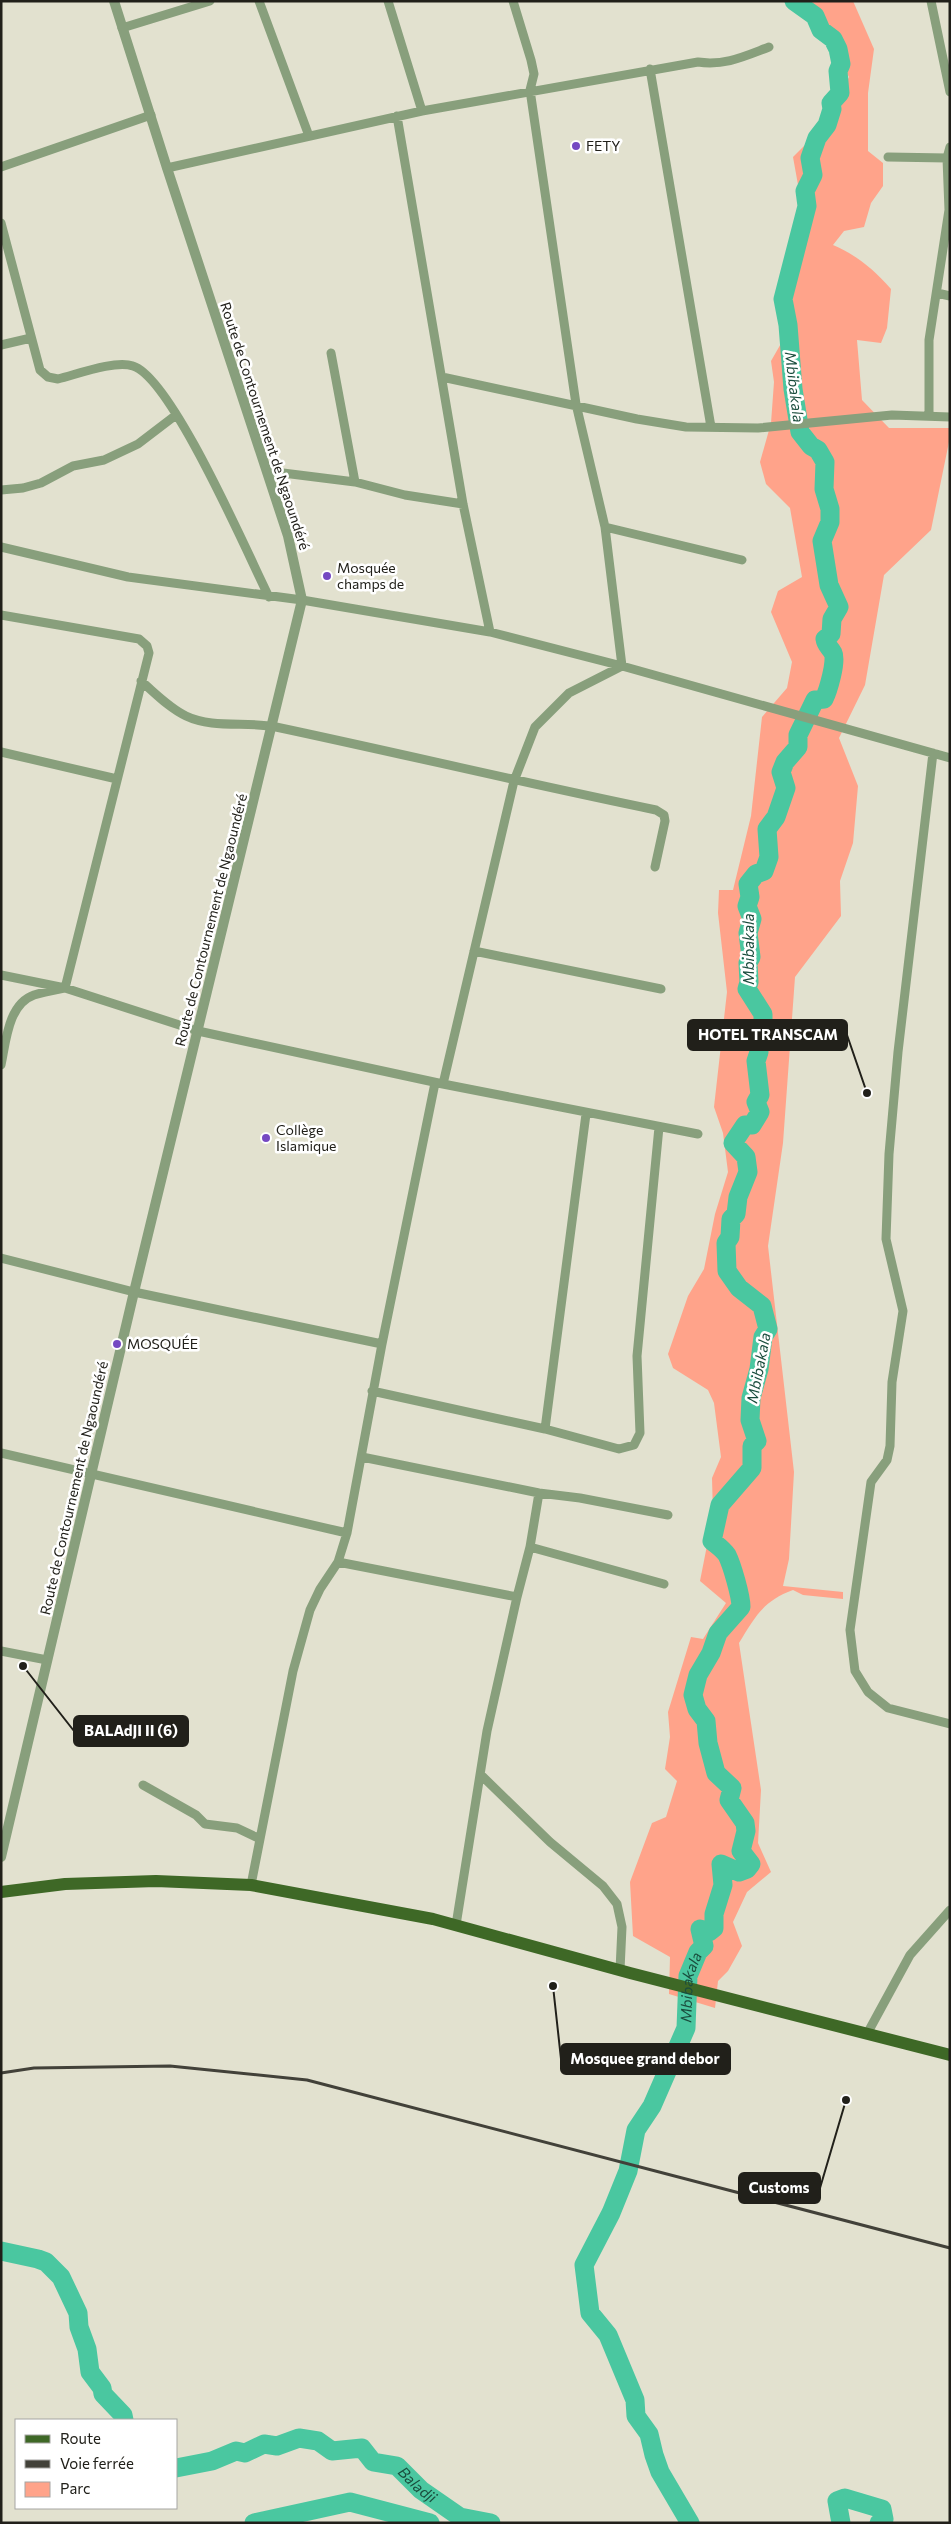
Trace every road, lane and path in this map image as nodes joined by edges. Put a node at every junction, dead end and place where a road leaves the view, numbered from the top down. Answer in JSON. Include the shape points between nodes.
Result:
{"nodes":[{"id":1,"x":114,"y":1,"type":"edge"},
{"id":2,"x":210,"y":1,"type":"edge"},
{"id":3,"x":259,"y":1,"type":"edge"},
{"id":4,"x":388,"y":1,"type":"edge"},
{"id":5,"x":931,"y":1,"type":"edge"},
{"id":6,"x":515,"y":2,"type":"edge"},
{"id":7,"x":122,"y":28,"type":"junction"},
{"id":8,"x":769,"y":47,"type":"dead end"},
{"id":9,"x":650,"y":70,"type":"junction"},
{"id":10,"x":530,"y":90,"type":"junction"},
{"id":11,"x":950,"y":92,"type":"edge"},
{"id":12,"x":422,"y":110,"type":"junction"},
{"id":13,"x":151,"y":115,"type":"junction"},
{"id":14,"x":397,"y":116,"type":"junction"},
{"id":15,"x":310,"y":136,"type":"junction"},
{"id":16,"x":950,"y":147,"type":"edge"},
{"id":17,"x":888,"y":157,"type":"dead end"},
{"id":18,"x":948,"y":157,"type":"edge"},
{"id":19,"x":1,"y":167,"type":"edge"},
{"id":20,"x":167,"y":168,"type":"junction"},
{"id":21,"x":1,"y":223,"type":"edge"},
{"id":22,"x":937,"y":293,"type":"junction"},
{"id":23,"x":950,"y":296,"type":"edge"},
{"id":24,"x":31,"y":338,"type":"junction"},
{"id":25,"x":1,"y":345,"type":"edge"},
{"id":26,"x":331,"y":353,"type":"dead end"},
{"id":27,"x":442,"y":376,"type":"junction"},
{"id":28,"x":576,"y":404,"type":"junction"},
{"id":29,"x":176,"y":415,"type":"junction"},
{"id":30,"x":929,"y":416,"type":"junction"},
{"id":31,"x":950,"y":417,"type":"edge"},
{"id":32,"x":711,"y":427,"type":"junction"},
{"id":33,"x":266,"y":471,"type":"junction"},
{"id":34,"x":355,"y":482,"type":"junction"},
{"id":35,"x":1,"y":490,"type":"edge"},
{"id":36,"x":463,"y":504,"type":"junction"},
{"id":37,"x":605,"y":527,"type":"junction"},
{"id":38,"x":1,"y":547,"type":"edge"},
{"id":39,"x":742,"y":560,"type":"dead end"},
{"id":40,"x":269,"y":597,"type":"junction"},
{"id":41,"x":302,"y":600,"type":"junction"},
{"id":42,"x":1,"y":615,"type":"edge"},
{"id":43,"x":490,"y":632,"type":"junction"},
{"id":44,"x":622,"y":666,"type":"junction"},
{"id":45,"x":142,"y":681,"type":"junction"},
{"id":46,"x":272,"y":726,"type":"junction"},
{"id":47,"x":1,"y":752,"type":"edge"},
{"id":48,"x":933,"y":753,"type":"junction"},
{"id":49,"x":950,"y":758,"type":"edge"},
{"id":50,"x":117,"y":779,"type":"junction"},
{"id":51,"x":514,"y":781,"type":"junction"},
{"id":52,"x":656,"y":867,"type":"dead end"},
{"id":53,"x":474,"y":951,"type":"junction"},
{"id":54,"x":1,"y":975,"type":"edge"},
{"id":55,"x":65,"y":988,"type":"junction"},
{"id":56,"x":661,"y":989,"type":"dead end"},
{"id":57,"x":198,"y":1030,"type":"junction"},
{"id":58,"x":1,"y":1066,"type":"edge"},
{"id":59,"x":439,"y":1084,"type":"junction"},
{"id":60,"x":586,"y":1114,"type":"junction"},
{"id":61,"x":659,"y":1127,"type":"junction"},
{"id":62,"x":698,"y":1134,"type":"dead end"},
{"id":63,"x":1,"y":1258,"type":"edge"},
{"id":64,"x":134,"y":1292,"type":"junction"},
{"id":65,"x":382,"y":1344,"type":"junction"},
{"id":66,"x":372,"y":1391,"type":"junction"},
{"id":67,"x":545,"y":1429,"type":"junction"},
{"id":68,"x":1,"y":1453,"type":"edge"},
{"id":69,"x":362,"y":1457,"type":"junction"},
{"id":70,"x":91,"y":1474,"type":"junction"},
{"id":71,"x":539,"y":1493,"type":"junction"},
{"id":72,"x":668,"y":1515,"type":"dead end"},
{"id":73,"x":347,"y":1533,"type":"junction"},
{"id":74,"x":530,"y":1547,"type":"junction"},
{"id":75,"x":338,"y":1562,"type":"junction"},
{"id":76,"x":664,"y":1584,"type":"dead end"},
{"id":77,"x":517,"y":1597,"type":"junction"},
{"id":78,"x":1,"y":1651,"type":"edge"},
{"id":79,"x":47,"y":1660,"type":"junction"},
{"id":80,"x":950,"y":1724,"type":"edge"},
{"id":81,"x":480,"y":1775,"type":"junction"},
{"id":82,"x":143,"y":1785,"type":"dead end"},
{"id":83,"x":260,"y":1839,"type":"junction"},
{"id":84,"x":1,"y":1857,"type":"edge"},
{"id":85,"x":251,"y":1885,"type":"junction"},
{"id":86,"x":1,"y":1892,"type":"edge"},
{"id":87,"x":950,"y":1910,"type":"edge"},
{"id":88,"x":456,"y":1926,"type":"junction"},
{"id":89,"x":620,"y":1970,"type":"junction"},
{"id":90,"x":867,"y":2034,"type":"junction"},
{"id":91,"x":950,"y":2054,"type":"edge"}],
"edges":[{"from":1,"to":7,"type":"street","name":"Route de Contournement de Ngaoundéré"},
{"from":2,"to":7,"type":"street"},
{"from":3,"to":15,"type":"street"},
{"from":4,"to":12,"type":"street"},
{"from":5,"to":11,"type":"street"},
{"from":6,"to":10,"type":"street","via":[[534,74]]},
{"from":7,"to":13,"type":"street","name":"Route de Contournement de Ngaoundéré"},
{"from":8,"to":9,"type":"street","via":[[729,62],[698,62]]},
{"from":9,"to":10,"type":"street"},
{"from":9,"to":32,"type":"street"},
{"from":10,"to":12,"type":"street"},
{"from":10,"to":28,"type":"street"},
{"from":12,"to":14,"type":"street"},
{"from":13,"to":19,"type":"street"},
{"from":13,"to":20,"type":"street","name":"Route de Contournement de Ngaoundéré"},
{"from":14,"to":15,"type":"street"},
{"from":14,"to":27,"type":"street"},
{"from":15,"to":20,"type":"street"},
{"from":16,"to":18,"type":"street"},
{"from":17,"to":18,"type":"street"},
{"from":18,"to":22,"type":"street","via":[[948,210]]},
{"from":20,"to":33,"type":"street","name":"Route de Contournement de Ngaoundéré"},
{"from":21,"to":24,"type":"street"},
{"from":22,"to":23,"type":"street"},
{"from":22,"to":30,"type":"street","via":[[929,340]]},
{"from":24,"to":25,"type":"street"},
{"from":24,"to":29,"type":"street","via":[[40,370],[48,377],[58,378],[121,364],[134,366],[148,375]]},
{"from":26,"to":34,"type":"street"},
{"from":27,"to":28,"type":"street"},
{"from":27,"to":36,"type":"street"},
{"from":28,"to":32,"type":"street","via":[[637,419]]},
{"from":28,"to":37,"type":"street"},
{"from":29,"to":35,"type":"street","via":[[138,444],[104,460],[73,466],[41,483]]},
{"from":29,"to":40,"type":"street","via":[[192,438]]},
{"from":30,"to":31,"type":"street"},
{"from":30,"to":32,"type":"street","via":[[892,415],[758,428]]},
{"from":33,"to":34,"type":"street"},
{"from":33,"to":41,"type":"street","name":"Route de Contournement de Ngaoundéré","via":[[288,536]]},
{"from":34,"to":36,"type":"street","via":[[405,495]]},
{"from":36,"to":43,"type":"street"},
{"from":37,"to":39,"type":"street"},
{"from":37,"to":44,"type":"street"},
{"from":38,"to":40,"type":"street","via":[[128,577]]},
{"from":40,"to":41,"type":"street"},
{"from":41,"to":43,"type":"street"},
{"from":41,"to":46,"type":"street","name":"Route de Contournement de Ngaoundéré"},
{"from":42,"to":45,"type":"street","via":[[139,639],[147,646],[148,653]]},
{"from":43,"to":44,"type":"street"},
{"from":44,"to":48,"type":"street"},
{"from":44,"to":51,"type":"street","via":[[570,693],[549,711],[536,727]]},
{"from":45,"to":46,"type":"street","via":[[169,706],[187,717],[209,722]]},
{"from":45,"to":50,"type":"street"},
{"from":46,"to":51,"type":"street"},
{"from":46,"to":57,"type":"street","name":"Route de Contournement de Ngaoundéré"},
{"from":47,"to":50,"type":"street"},
{"from":48,"to":49,"type":"street"},
{"from":48,"to":80,"type":"street","via":[[889,1154],[886,1239],[903,1310],[892,1382],[890,1446],[887,1460],[872,1482],[850,1630],[856,1671],[868,1692],[888,1708]]},
{"from":50,"to":55,"type":"street"},
{"from":51,"to":52,"type":"street","via":[[656,810],[664,815],[665,821]]},
{"from":51,"to":53,"type":"street"},
{"from":53,"to":56,"type":"street"},
{"from":53,"to":59,"type":"street"},
{"from":54,"to":55,"type":"street"},
{"from":55,"to":57,"type":"street"},
{"from":55,"to":58,"type":"street","via":[[33,995],[19,1004],[10,1024]]},
{"from":57,"to":59,"type":"street"},
{"from":57,"to":64,"type":"street","name":"Route de Contournement de Ngaoundéré"},
{"from":59,"to":60,"type":"street"},
{"from":59,"to":65,"type":"street"},
{"from":60,"to":61,"type":"street"},
{"from":60,"to":67,"type":"street"},
{"from":61,"to":62,"type":"street"},
{"from":61,"to":67,"type":"street","via":[[637,1356],[640,1433],[634,1445],[619,1449]]},
{"from":63,"to":64,"type":"street"},
{"from":64,"to":65,"type":"street"},
{"from":64,"to":70,"type":"street","name":"Route de Contournement de Ngaoundéré"},
{"from":65,"to":66,"type":"street"},
{"from":66,"to":67,"type":"street"},
{"from":66,"to":69,"type":"street"},
{"from":68,"to":70,"type":"street"},
{"from":69,"to":71,"type":"street"},
{"from":69,"to":73,"type":"street"},
{"from":70,"to":73,"type":"street"},
{"from":70,"to":79,"type":"street","name":"Route de Contournement de Ngaoundéré"},
{"from":71,"to":72,"type":"street"},
{"from":71,"to":74,"type":"street"},
{"from":73,"to":75,"type":"street"},
{"from":74,"to":76,"type":"street"},
{"from":74,"to":77,"type":"street"},
{"from":75,"to":77,"type":"street"},
{"from":75,"to":83,"type":"street","via":[[310,1610],[293,1670]]},
{"from":77,"to":81,"type":"street"},
{"from":78,"to":79,"type":"street"},
{"from":79,"to":84,"type":"street","name":"Route de Contournement de Ngaoundéré"},
{"from":81,"to":88,"type":"street"},
{"from":81,"to":89,"type":"street","via":[[550,1842],[603,1886],[617,1904],[622,1927]]},
{"from":82,"to":83,"type":"street","via":[[196,1815],[205,1824],[237,1828]]},
{"from":83,"to":85,"type":"street"},
{"from":85,"to":86,"type":"main road","via":[[156,1881],[65,1884]]},
{"from":85,"to":88,"type":"main road"},
{"from":87,"to":90,"type":"street","via":[[910,1955]]},
{"from":88,"to":89,"type":"main road"},
{"from":89,"to":90,"type":"main road"},
{"from":90,"to":91,"type":"main road"}]}
